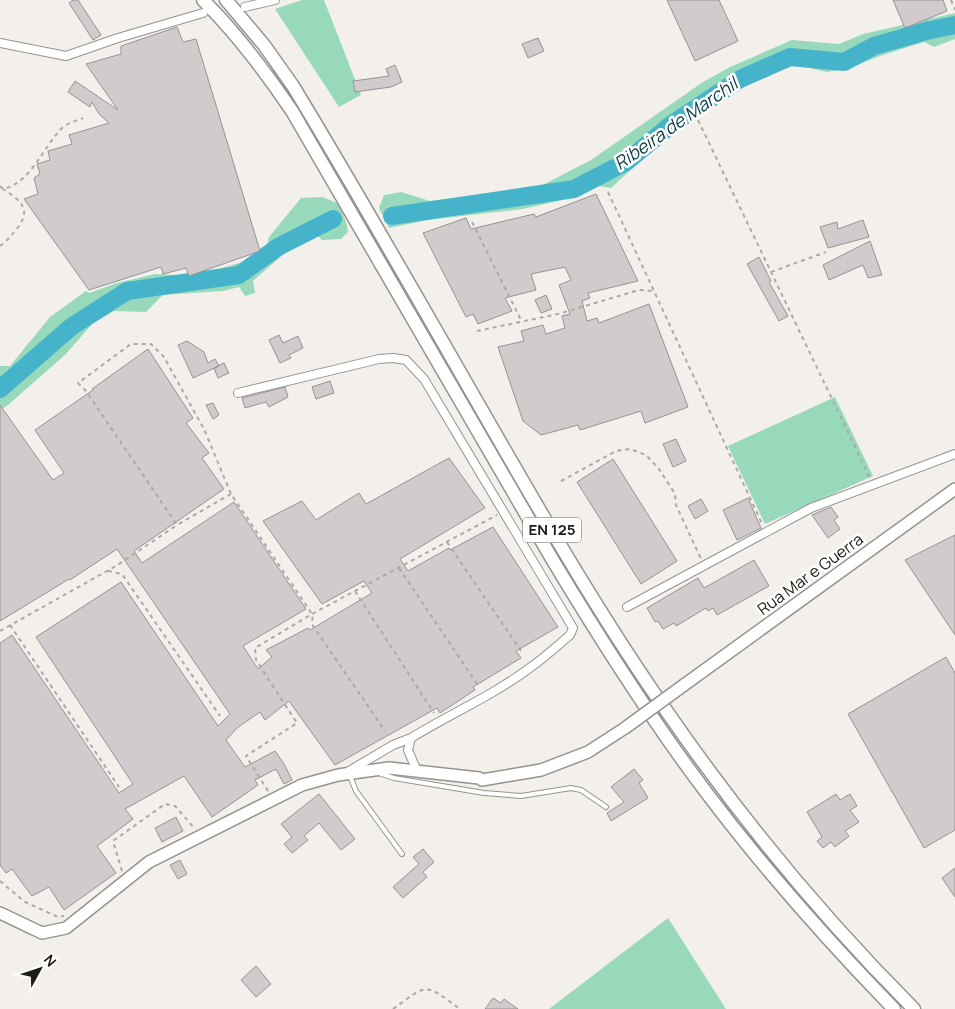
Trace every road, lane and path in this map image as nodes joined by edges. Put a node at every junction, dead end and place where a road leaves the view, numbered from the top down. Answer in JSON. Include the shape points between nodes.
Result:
{"nodes":[{"id":1,"x":273,"y":0,"type":"edge"},
{"id":2,"x":951,"y":0,"type":"edge"},
{"id":3,"x":227,"y":1,"type":"edge"},
{"id":4,"x":205,"y":6,"type":"edge"},
{"id":5,"x":955,"y":10,"type":"edge"},
{"id":6,"x":243,"y":11,"type":"junction"},
{"id":7,"x":0,"y":43,"type":"edge"},
{"id":8,"x":83,"y":118,"type":"dead end"},
{"id":9,"x":698,"y":120,"type":"dead end"},
{"id":10,"x":0,"y":186,"type":"edge"},
{"id":11,"x":3,"y":189,"type":"junction"},
{"id":12,"x":608,"y":192,"type":"dead end"},
{"id":13,"x":472,"y":222,"type":"dead end"},
{"id":14,"x":0,"y":246,"type":"edge"},
{"id":15,"x":826,"y":252,"type":"dead end"},
{"id":16,"x":771,"y":272,"type":"junction"},
{"id":17,"x":653,"y":291,"type":"junction"},
{"id":18,"x":522,"y":320,"type":"junction"},
{"id":19,"x":477,"y":331,"type":"dead end"},
{"id":20,"x":238,"y":393,"type":"dead end"},
{"id":21,"x":955,"y":454,"type":"edge"},
{"id":22,"x":560,"y":481,"type":"dead end"},
{"id":23,"x":873,"y":485,"type":"junction"},
{"id":24,"x":955,"y":489,"type":"edge"},
{"id":25,"x":231,"y":494,"type":"junction"},
{"id":26,"x":503,"y":511,"type":"junction"},
{"id":27,"x":177,"y":525,"type":"junction"},
{"id":28,"x":766,"y":533,"type":"junction"},
{"id":29,"x":447,"y":542,"type":"junction"},
{"id":30,"x":705,"y":566,"type":"junction"},
{"id":31,"x":399,"y":568,"type":"junction"},
{"id":32,"x":108,"y":571,"type":"junction"},
{"id":33,"x":355,"y":591,"type":"junction"},
{"id":34,"x":627,"y":607,"type":"dead end"},
{"id":35,"x":312,"y":614,"type":"junction"},
{"id":36,"x":10,"y":625,"type":"junction"},
{"id":37,"x":0,"y":630,"type":"edge"},
{"id":38,"x":520,"y":651,"type":"dead end"},
{"id":39,"x":477,"y":684,"type":"dead end"},
{"id":40,"x":434,"y":713,"type":"dead end"},
{"id":41,"x":220,"y":716,"type":"dead end"},
{"id":42,"x":385,"y":731,"type":"dead end"},
{"id":43,"x":411,"y":738,"type":"junction"},
{"id":44,"x":370,"y":770,"type":"junction"},
{"id":45,"x":417,"y":771,"type":"junction"},
{"id":46,"x":347,"y":773,"type":"junction"},
{"id":47,"x":118,"y":787,"type":"dead end"},
{"id":48,"x":273,"y":800,"type":"junction"},
{"id":49,"x":606,"y":807,"type":"dead end"},
{"id":50,"x":201,"y":836,"type":"junction"},
{"id":51,"x":402,"y":854,"type":"dead end"},
{"id":52,"x":122,"y":872,"type":"dead end"},
{"id":53,"x":0,"y":881,"type":"edge"},
{"id":54,"x":0,"y":913,"type":"edge"},
{"id":55,"x":68,"y":916,"type":"dead end"},
{"id":56,"x":393,"y":1009,"type":"edge"},
{"id":57,"x":460,"y":1009,"type":"edge"},
{"id":58,"x":894,"y":1009,"type":"edge"},
{"id":59,"x":914,"y":1009,"type":"edge"}],
"edges":[{"from":1,"to":6,"type":"street"},
{"from":2,"to":5,"type":"path"},
{"from":3,"to":6,"type":"main road"},
{"from":4,"to":7,"type":"street","via":[[66,56]]},
{"from":4,"to":58,"type":"main road","number":"EN 125","via":[[221,18],[246,46],[292,111],[552,559],[636,691],[749,848],[836,949]]},
{"from":6,"to":59,"type":"main road","number":"EN 125","via":[[298,94],[544,518],[670,716],[741,814],[801,887]]},
{"from":8,"to":11,"type":"path","via":[[63,126],[21,181]]},
{"from":9,"to":16,"type":"path"},
{"from":10,"to":11,"type":"path"},
{"from":11,"to":14,"type":"path","via":[[22,205],[25,215]]},
{"from":12,"to":17,"type":"path"},
{"from":13,"to":18,"type":"path"},
{"from":15,"to":16,"type":"path"},
{"from":16,"to":23,"type":"path"},
{"from":17,"to":18,"type":"path","via":[[639,290],[558,314]]},
{"from":17,"to":28,"type":"path"},
{"from":18,"to":19,"type":"path"},
{"from":20,"to":26,"type":"street","via":[[379,359],[406,360],[424,378]]},
{"from":21,"to":23,"type":"street"},
{"from":22,"to":30,"type":"path","via":[[616,451],[630,449],[646,455],[675,494],[676,505]]},
{"from":23,"to":28,"type":"street","via":[[811,508]]},
{"from":24,"to":45,"type":"street","name":"Rua Mar e Guerra","bridge":true,"via":[[588,752],[541,770],[482,780]]},
{"from":25,"to":27,"type":"path"},
{"from":25,"to":27,"type":"path","via":[[204,429],[164,357],[151,344],[131,344],[78,383]]},
{"from":25,"to":35,"type":"path"},
{"from":26,"to":29,"type":"path"},
{"from":26,"to":43,"type":"street","via":[[573,628],[570,635],[531,667]]},
{"from":27,"to":32,"type":"path"},
{"from":28,"to":30,"type":"street"},
{"from":29,"to":31,"type":"path"},
{"from":29,"to":38,"type":"path"},
{"from":30,"to":34,"type":"street"},
{"from":31,"to":33,"type":"path"},
{"from":31,"to":39,"type":"path"},
{"from":32,"to":36,"type":"path"},
{"from":32,"to":41,"type":"path","via":[[122,574]]},
{"from":33,"to":35,"type":"path"},
{"from":33,"to":40,"type":"path"},
{"from":35,"to":42,"type":"path","via":[[313,626]]},
{"from":35,"to":48,"type":"path","via":[[255,648],[256,660],[297,722],[246,756]]},
{"from":36,"to":37,"type":"path"},
{"from":36,"to":47,"type":"path"},
{"from":43,"to":45,"type":"street","via":[[408,750]]},
{"from":43,"to":46,"type":"street"},
{"from":44,"to":45,"type":"street","name":"Rua Mar e Guerra"},
{"from":44,"to":46,"type":"street","name":"Rua Mar e Guerra"},
{"from":44,"to":49,"type":"lane","via":[[394,778],[484,794],[521,796],[571,788],[580,790]]},
{"from":46,"to":48,"type":"street","name":"Rua Mar e Guerra","via":[[302,785]]},
{"from":46,"to":51,"type":"lane","via":[[356,791]]},
{"from":48,"to":50,"type":"street","name":"Rua Mar e Guerra"},
{"from":50,"to":52,"type":"path","via":[[175,806],[164,804],[113,841]]},
{"from":50,"to":54,"type":"street","name":"Rua Mar e Guerra","via":[[149,862],[66,928],[42,933]]},
{"from":53,"to":55,"type":"path","via":[[25,902],[58,917]]},
{"from":56,"to":57,"type":"path","via":[[421,989],[433,990]]}]}
